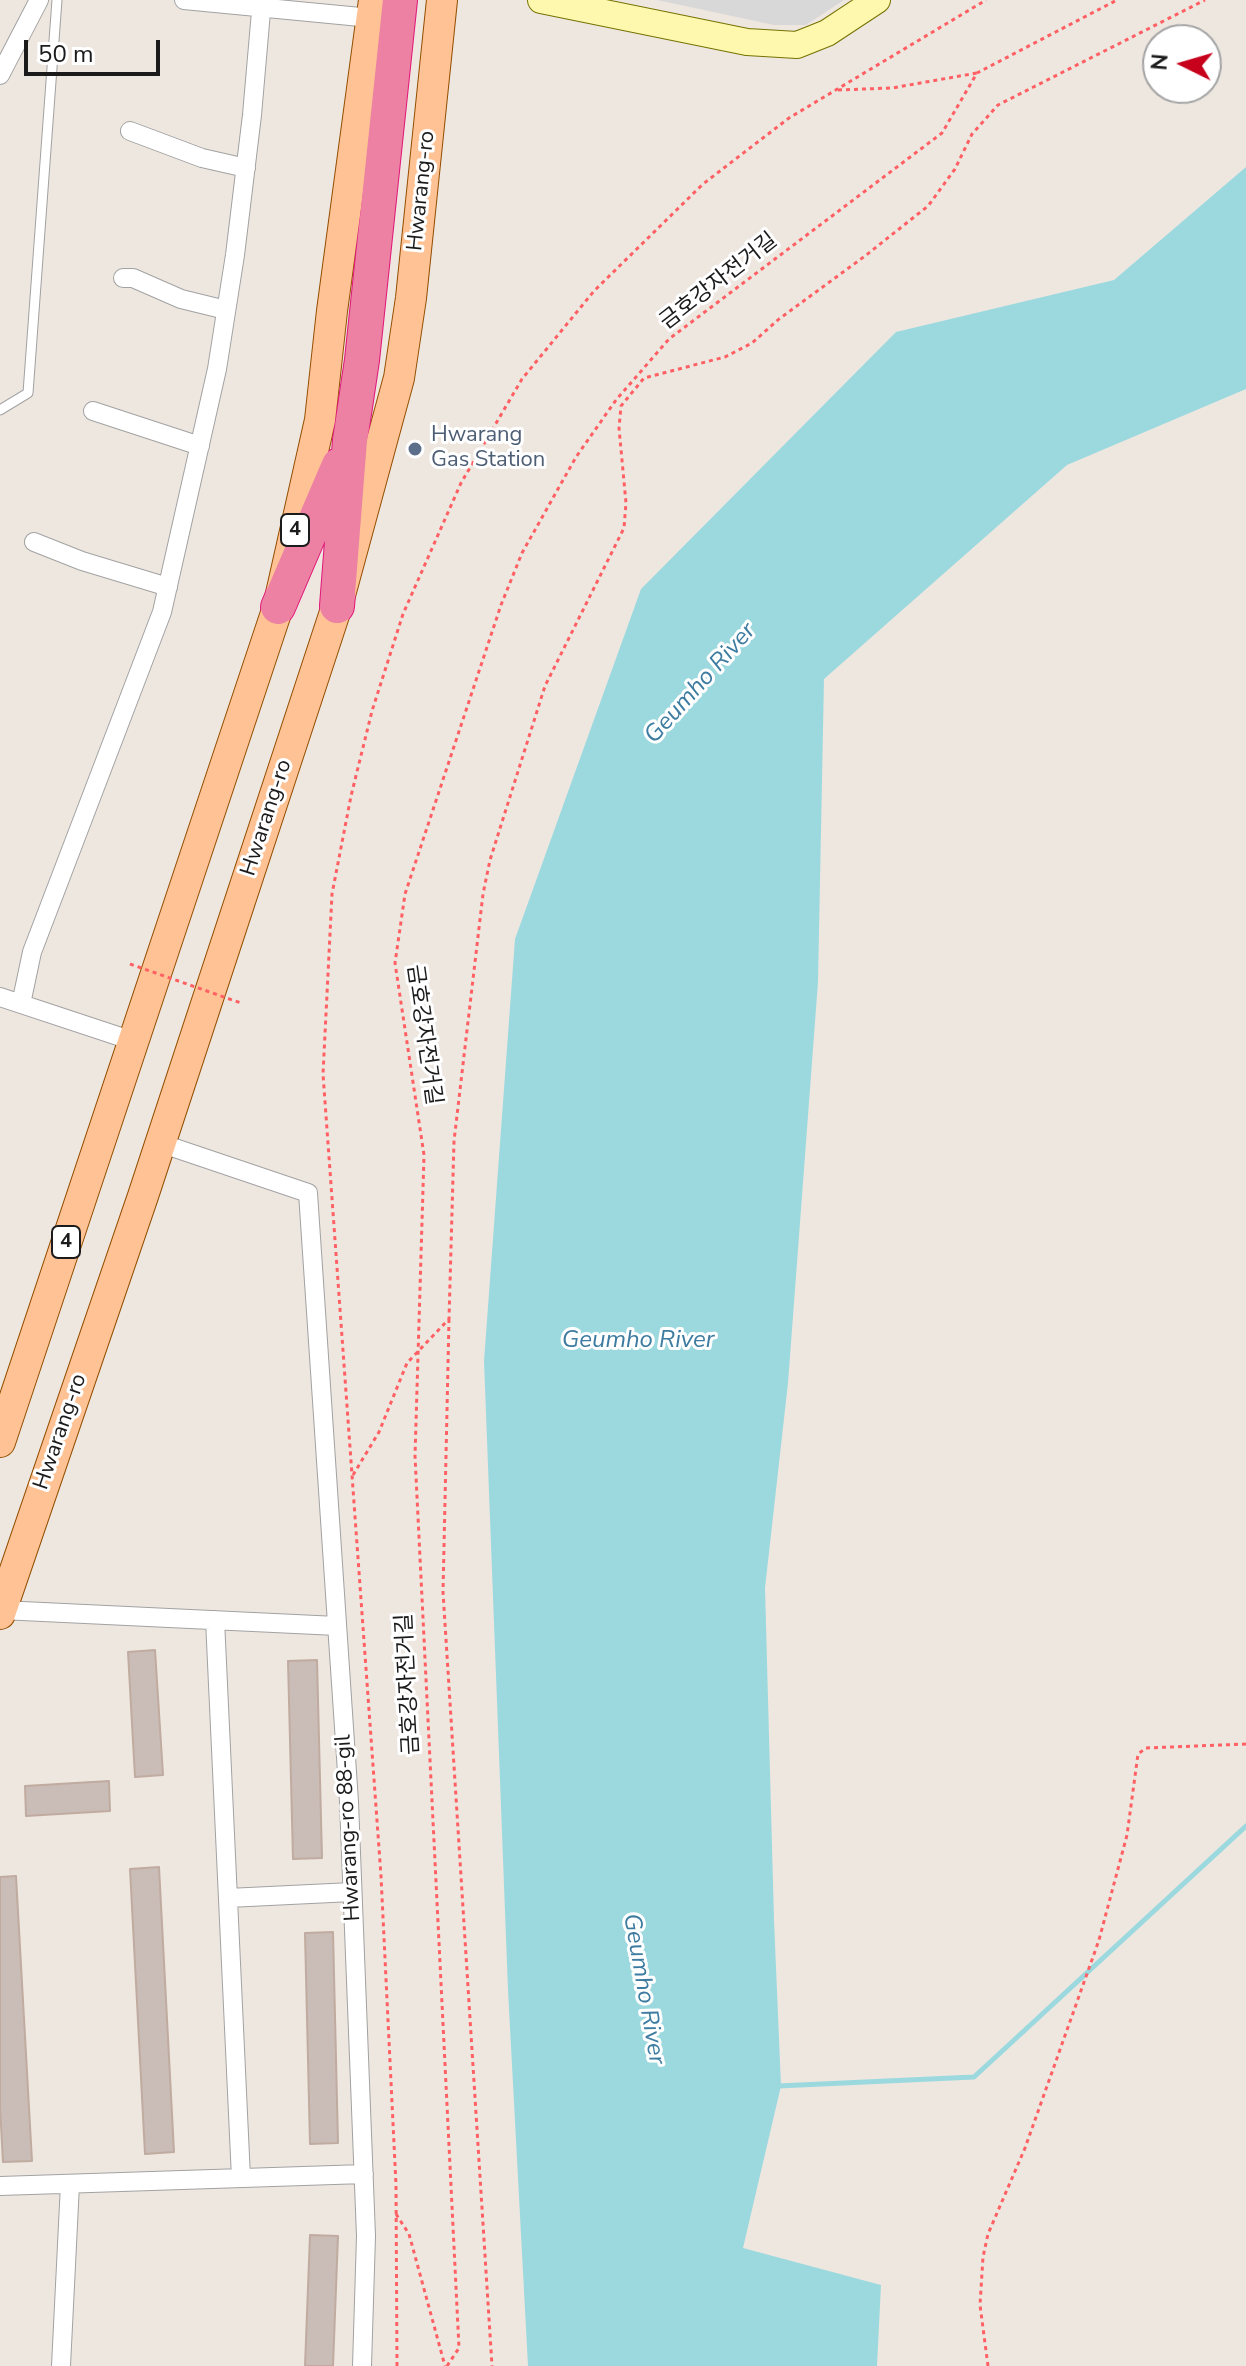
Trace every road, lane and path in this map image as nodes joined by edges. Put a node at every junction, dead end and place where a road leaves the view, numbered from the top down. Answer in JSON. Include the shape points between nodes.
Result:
{"nodes":[{"id":1,"x":39,"y":0,"type":"edge"},
{"id":2,"x":57,"y":0,"type":"edge"},
{"id":3,"x":184,"y":0,"type":"edge"},
{"id":4,"x":442,"y":0,"type":"edge"},
{"id":5,"x":541,"y":0,"type":"edge"},
{"id":6,"x":877,"y":0,"type":"edge"},
{"id":7,"x":986,"y":0,"type":"edge"},
{"id":8,"x":1117,"y":0,"type":"edge"},
{"id":9,"x":1205,"y":0,"type":"edge"},
{"id":10,"x":262,"y":4,"type":"edge"},
{"id":11,"x":382,"y":6,"type":"edge"},
{"id":12,"x":977,"y":73,"type":"junction"},
{"id":13,"x":0,"y":75,"type":"edge"},
{"id":14,"x":837,"y":90,"type":"junction"},
{"id":15,"x":130,"y":131,"type":"dead end"},
{"id":16,"x":246,"y":168,"type":"junction"},
{"id":17,"x":123,"y":278,"type":"dead end"},
{"id":18,"x":226,"y":310,"type":"junction"},
{"id":19,"x":0,"y":410,"type":"edge"},
{"id":20,"x":93,"y":411,"type":"dead end"},
{"id":21,"x":350,"y":440,"type":"junction"},
{"id":22,"x":200,"y":446,"type":"junction"},
{"id":23,"x":34,"y":542,"type":"dead end"},
{"id":24,"x":168,"y":587,"type":"junction"},
{"id":25,"x":337,"y":606,"type":"junction"},
{"id":26,"x":278,"y":607,"type":"junction"},
{"id":27,"x":130,"y":964,"type":"dead end"},
{"id":28,"x":0,"y":997,"type":"edge"},
{"id":29,"x":241,"y":1003,"type":"dead end"},
{"id":30,"x":21,"y":1004,"type":"junction"},
{"id":31,"x":133,"y":1041,"type":"junction"},
{"id":32,"x":160,"y":1143,"type":"junction"},
{"id":33,"x":449,"y":1319,"type":"junction"},
{"id":34,"x":417,"y":1351,"type":"junction"},
{"id":35,"x":0,"y":1442,"type":"edge"},
{"id":36,"x":353,"y":1475,"type":"junction"},
{"id":37,"x":1,"y":1612,"type":"edge"},
{"id":38,"x":215,"y":1620,"type":"junction"},
{"id":39,"x":337,"y":1626,"type":"junction"},
{"id":40,"x":1246,"y":1744,"type":"edge"},
{"id":41,"x":352,"y":1892,"type":"junction"},
{"id":42,"x":228,"y":1898,"type":"junction"},
{"id":43,"x":364,"y":2174,"type":"junction"},
{"id":44,"x":241,"y":2178,"type":"junction"},
{"id":45,"x":70,"y":2184,"type":"junction"},
{"id":46,"x":0,"y":2186,"type":"edge"},
{"id":47,"x":396,"y":2214,"type":"junction"},
{"id":48,"x":61,"y":2366,"type":"edge"},
{"id":49,"x":362,"y":2366,"type":"edge"},
{"id":50,"x":397,"y":2366,"type":"edge"},
{"id":51,"x":446,"y":2366,"type":"edge"},
{"id":52,"x":492,"y":2366,"type":"edge"},
{"id":53,"x":988,"y":2366,"type":"edge"}],
"edges":[{"from":1,"to":13,"type":"street"},
{"from":2,"to":19,"type":"lane","via":[[28,393]]},
{"from":3,"to":10,"type":"street"},
{"from":4,"to":25,"type":"main road","name":"Hwarang-ro","via":[[399,378]]},
{"from":5,"to":6,"type":"street","via":[[747,42],[797,45],[827,33]]},
{"from":7,"to":14,"type":"path"},
{"from":8,"to":12,"type":"path"},
{"from":9,"to":33,"type":"path","via":[[998,105],[972,134],[928,206],[752,343],[725,357],[644,378],[621,406],[624,528],[545,686],[483,894],[454,1141]]},
{"from":10,"to":11,"type":"street"},
{"from":10,"to":16,"type":"street"},
{"from":11,"to":21,"type":"highway","via":[[362,360]]},
{"from":11,"to":26,"type":"main road","number":"4","via":[[332,311],[320,420]]},
{"from":12,"to":14,"type":"path","via":[[892,88]]},
{"from":12,"to":34,"type":"path","name":"금호강자전거길","via":[[942,133],[669,339],[576,457],[522,553],[410,880],[398,932],[395,963],[424,1155]]},
{"from":14,"to":36,"type":"path","via":[[789,118],[703,184],[594,291],[522,379],[461,483],[403,614],[372,711],[332,894],[323,1074]]},
{"from":15,"to":16,"type":"street"},
{"from":16,"to":18,"type":"street"},
{"from":17,"to":18,"type":"street"},
{"from":18,"to":22,"type":"street"},
{"from":20,"to":22,"type":"street"},
{"from":21,"to":25,"type":"highway"},
{"from":21,"to":26,"type":"highway"},
{"from":22,"to":24,"type":"street"},
{"from":23,"to":24,"type":"street"},
{"from":24,"to":30,"type":"street","via":[[32,952]]},
{"from":25,"to":32,"type":"main road","name":"Hwarang-ro"},
{"from":26,"to":31,"type":"main road","number":"4"},
{"from":27,"to":29,"type":"path","bridge":true},
{"from":28,"to":30,"type":"street"},
{"from":30,"to":31,"type":"street"},
{"from":31,"to":35,"type":"main road","number":"4"},
{"from":32,"to":37,"type":"main road","name":"Hwarang-ro"},
{"from":32,"to":39,"type":"street","name":"Hwarang-ro 88-gil","via":[[308,1193]]},
{"from":33,"to":34,"type":"path"},
{"from":33,"to":52,"type":"path","via":[[443,1592]]},
{"from":34,"to":36,"type":"path"},
{"from":34,"to":51,"type":"path","name":"금호강자전거길","via":[[418,1561],[459,2348]]},
{"from":36,"to":47,"type":"path","via":[[382,1891]]},
{"from":37,"to":38,"type":"street"},
{"from":38,"to":39,"type":"street"},
{"from":38,"to":42,"type":"street"},
{"from":39,"to":41,"type":"street","name":"Hwarang-ro 88-gil"},
{"from":40,"to":53,"type":"path","via":[[1146,1748],[1138,1754],[1127,1835],[1099,1940],[1025,2148],[988,2234],[980,2305]]},
{"from":41,"to":42,"type":"street"},
{"from":41,"to":43,"type":"street","name":"Hwarang-ro 88-gil"},
{"from":42,"to":44,"type":"street"},
{"from":43,"to":44,"type":"street"},
{"from":43,"to":49,"type":"street","name":"Hwarang-ro 88-gil"},
{"from":44,"to":45,"type":"street"},
{"from":45,"to":46,"type":"street"},
{"from":45,"to":48,"type":"street"},
{"from":47,"to":50,"type":"path"},
{"from":47,"to":51,"type":"path","via":[[409,2234]]}]}
